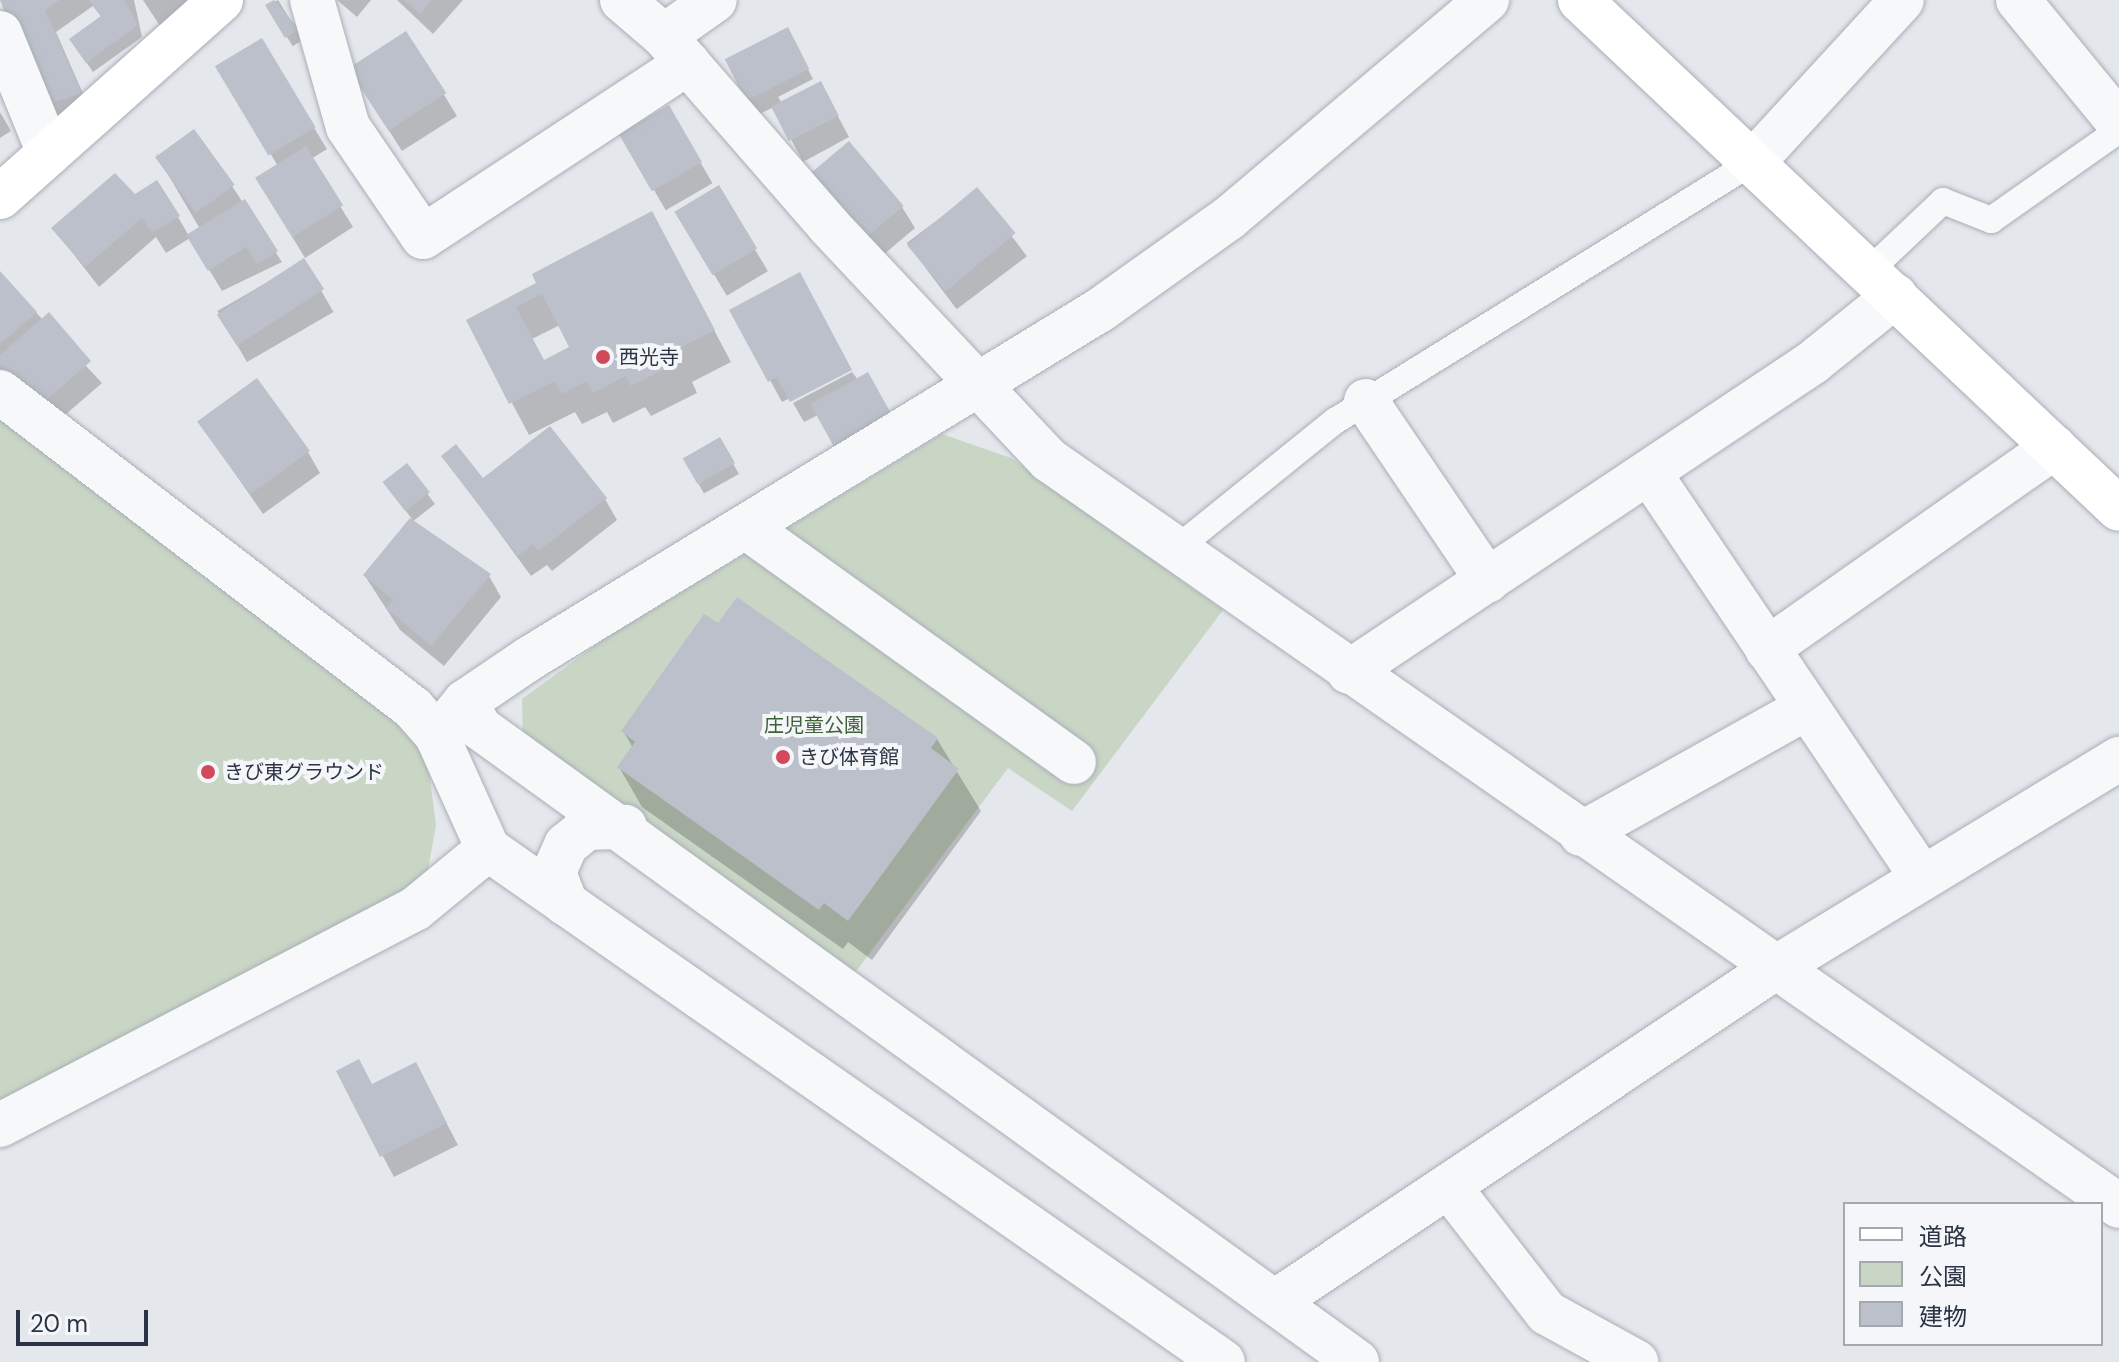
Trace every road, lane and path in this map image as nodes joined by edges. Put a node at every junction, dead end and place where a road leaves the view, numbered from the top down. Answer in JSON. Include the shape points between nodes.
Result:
{"nodes":[{"id":1,"x":221,"y":0,"type":"edge"},
{"id":2,"x":312,"y":0,"type":"edge"},
{"id":3,"x":622,"y":0,"type":"edge"},
{"id":4,"x":715,"y":0,"type":"edge"},
{"id":5,"x":1487,"y":0,"type":"edge"},
{"id":6,"x":1580,"y":0,"type":"edge"},
{"id":7,"x":1902,"y":0,"type":"edge"},
{"id":8,"x":2018,"y":0,"type":"edge"},
{"id":9,"x":0,"y":33,"type":"edge"},
{"id":10,"x":676,"y":50,"type":"junction"},
{"id":11,"x":2119,"y":123,"type":"edge"},
{"id":12,"x":2119,"y":130,"type":"edge"},
{"id":13,"x":49,"y":153,"type":"junction"},
{"id":14,"x":1753,"y":162,"type":"junction"},
{"id":15,"x":0,"y":197,"type":"edge"},
{"id":16,"x":1882,"y":284,"type":"junction"},
{"id":17,"x":978,"y":387,"type":"junction"},
{"id":18,"x":0,"y":392,"type":"edge"},
{"id":19,"x":1366,"y":401,"type":"junction"},
{"id":20,"x":2054,"y":447,"type":"junction"},
{"id":21,"x":1650,"y":474,"type":"junction"},
{"id":22,"x":2119,"y":509,"type":"edge"},
{"id":23,"x":747,"y":528,"type":"junction"},
{"id":24,"x":1175,"y":550,"type":"junction"},
{"id":25,"x":1488,"y":581,"type":"junction"},
{"id":26,"x":1767,"y":649,"type":"junction"},
{"id":27,"x":1349,"y":672,"type":"junction"},
{"id":28,"x":465,"y":702,"type":"junction"},
{"id":29,"x":1806,"y":708,"type":"junction"},
{"id":30,"x":437,"y":736,"type":"junction"},
{"id":31,"x":2119,"y":759,"type":"edge"},
{"id":32,"x":1074,"y":762,"type":"dead end"},
{"id":33,"x":625,"y":827,"type":"junction"},
{"id":34,"x":1581,"y":834,"type":"junction"},
{"id":35,"x":488,"y":849,"type":"junction"},
{"id":36,"x":1922,"y":877,"type":"junction"},
{"id":37,"x":566,"y":904,"type":"junction"},
{"id":38,"x":1775,"y":968,"type":"junction"},
{"id":39,"x":0,"y":1125,"type":"edge"},
{"id":40,"x":1450,"y":1188,"type":"junction"},
{"id":41,"x":2119,"y":1206,"type":"edge"},
{"id":42,"x":1276,"y":1301,"type":"junction"},
{"id":43,"x":1223,"y":1362,"type":"edge"},
{"id":44,"x":1357,"y":1362,"type":"edge"},
{"id":45,"x":1636,"y":1362,"type":"edge"}],
"edges":[{"from":1,"to":13,"type":"street"},
{"from":2,"to":10,"type":"street","via":[[348,127],[423,237]]},
{"from":3,"to":10,"type":"street"},
{"from":4,"to":10,"type":"street"},
{"from":5,"to":17,"type":"street","via":[[1229,218]]},
{"from":6,"to":14,"type":"street"},
{"from":7,"to":14,"type":"street"},
{"from":8,"to":11,"type":"street"},
{"from":9,"to":13,"type":"street"},
{"from":10,"to":17,"type":"street"},
{"from":12,"to":16,"type":"lane","via":[[1991,220],[1943,201]]},
{"from":13,"to":15,"type":"street"},
{"from":14,"to":16,"type":"street"},
{"from":14,"to":19,"type":"lane"},
{"from":16,"to":20,"type":"street"},
{"from":16,"to":21,"type":"street"},
{"from":17,"to":23,"type":"street"},
{"from":17,"to":24,"type":"street","via":[[1049,460]]},
{"from":18,"to":30,"type":"street","via":[[413,708]]},
{"from":19,"to":24,"type":"lane"},
{"from":19,"to":25,"type":"street"},
{"from":20,"to":22,"type":"street"},
{"from":20,"to":26,"type":"street"},
{"from":21,"to":25,"type":"street"},
{"from":21,"to":26,"type":"street"},
{"from":23,"to":28,"type":"street"},
{"from":23,"to":32,"type":"street"},
{"from":24,"to":27,"type":"street"},
{"from":25,"to":27,"type":"street"},
{"from":26,"to":29,"type":"street"},
{"from":27,"to":34,"type":"street"},
{"from":28,"to":30,"type":"street"},
{"from":28,"to":33,"type":"street","via":[[480,728]]},
{"from":29,"to":34,"type":"street"},
{"from":29,"to":36,"type":"street"},
{"from":30,"to":35,"type":"street"},
{"from":31,"to":36,"type":"street"},
{"from":33,"to":37,"type":"street","via":[[587,828],[566,845],[554,872]]},
{"from":33,"to":42,"type":"street"},
{"from":34,"to":38,"type":"street"},
{"from":35,"to":37,"type":"street"},
{"from":35,"to":39,"type":"street","via":[[415,909]]},
{"from":36,"to":38,"type":"street"},
{"from":37,"to":43,"type":"street"},
{"from":38,"to":40,"type":"street"},
{"from":38,"to":41,"type":"street"},
{"from":40,"to":42,"type":"street"},
{"from":40,"to":45,"type":"street","via":[[1547,1313]]},
{"from":42,"to":44,"type":"street"}]}
